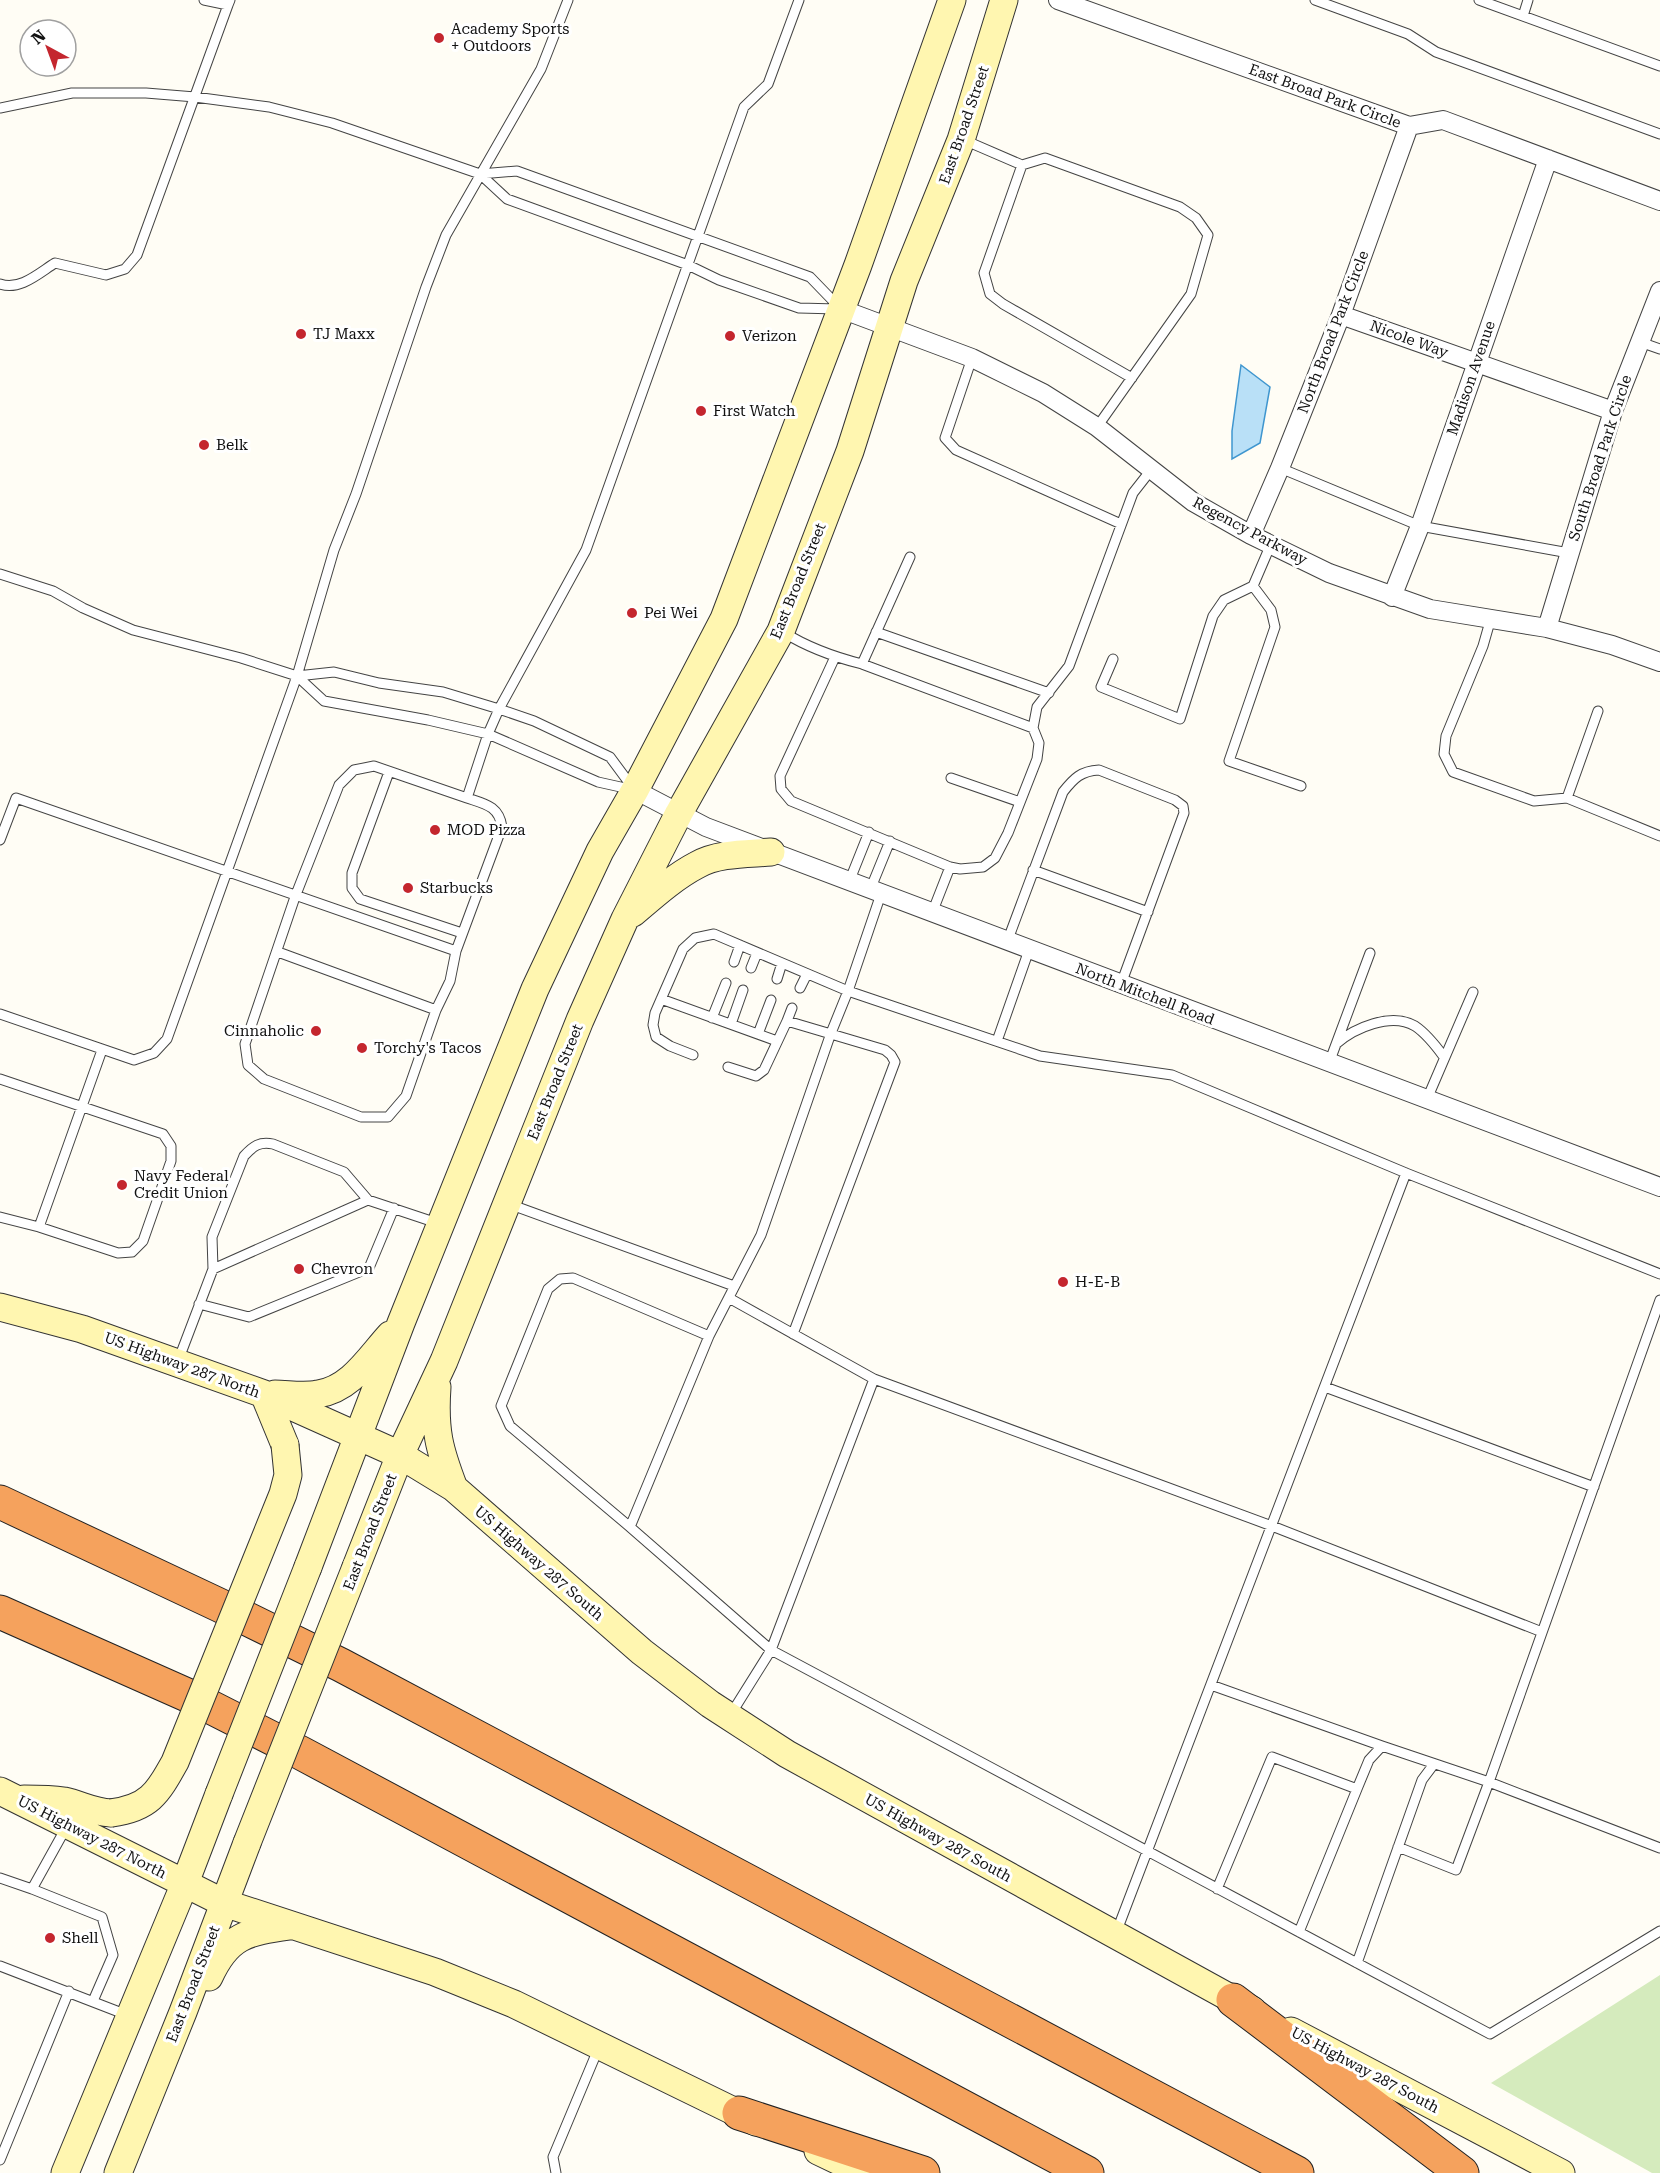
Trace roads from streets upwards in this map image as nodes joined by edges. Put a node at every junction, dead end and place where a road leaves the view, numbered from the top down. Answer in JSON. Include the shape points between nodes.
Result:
{"nodes":[{"id":1,"x":952,"y":0,"type":"edge"},
{"id":2,"x":1004,"y":0,"type":"edge"},
{"id":3,"x":1058,"y":0,"type":"edge"},
{"id":4,"x":1409,"y":126,"type":"junction"},
{"id":5,"x":1548,"y":159,"type":"junction"},
{"id":6,"x":1660,"y":201,"type":"edge"},
{"id":7,"x":1660,"y":291,"type":"edge"},
{"id":8,"x":841,"y":309,"type":"junction"},
{"id":9,"x":1341,"y":315,"type":"junction"},
{"id":10,"x":890,"y":326,"type":"junction"},
{"id":11,"x":1476,"y":363,"type":"junction"},
{"id":12,"x":1613,"y":411,"type":"junction"},
{"id":13,"x":1251,"y":535,"type":"junction"},
{"id":14,"x":1392,"y":597,"type":"junction"},
{"id":15,"x":1546,"y":628,"type":"junction"},
{"id":16,"x":1660,"y":662,"type":"edge"},
{"id":17,"x":635,"y":790,"type":"junction"},
{"id":18,"x":680,"y":813,"type":"junction"},
{"id":19,"x":771,"y":852,"type":"junction"},
{"id":20,"x":625,"y":919,"type":"junction"},
{"id":21,"x":1660,"y":1187,"type":"edge"},
{"id":22,"x":0,"y":1307,"type":"edge"},
{"id":23,"x":401,"y":1323,"type":"junction"},
{"id":24,"x":438,"y":1373,"type":"junction"},
{"id":25,"x":264,"y":1394,"type":"junction"},
{"id":26,"x":359,"y":1438,"type":"junction"},
{"id":27,"x":400,"y":1455,"type":"junction"},
{"id":28,"x":454,"y":1488,"type":"junction"},
{"id":29,"x":0,"y":1502,"type":"edge"},
{"id":30,"x":0,"y":1612,"type":"edge"},
{"id":31,"x":7,"y":1794,"type":"edge"},
{"id":32,"x":73,"y":1815,"type":"junction"},
{"id":33,"x":184,"y":1883,"type":"junction"},
{"id":34,"x":224,"y":1903,"type":"junction"},
{"id":35,"x":294,"y":1925,"type":"junction"},
{"id":36,"x":1233,"y":2000,"type":"junction"},
{"id":37,"x":183,"y":2012,"type":"junction"},
{"id":38,"x":739,"y":2113,"type":"junction"},
{"id":39,"x":65,"y":2173,"type":"edge"},
{"id":40,"x":118,"y":2173,"type":"edge"},
{"id":41,"x":864,"y":2173,"type":"edge"},
{"id":42,"x":923,"y":2173,"type":"edge"},
{"id":43,"x":1087,"y":2173,"type":"edge"},
{"id":44,"x":1297,"y":2173,"type":"edge"},
{"id":45,"x":1462,"y":2173,"type":"edge"},
{"id":46,"x":1561,"y":2173,"type":"edge"}],
"edges":[{"from":1,"to":8,"type":"main road"},
{"from":2,"to":10,"type":"main road","name":"East Broad Street","via":[[961,140]]},
{"from":3,"to":4,"type":"street","name":"East Broad Park Circle"},
{"from":4,"to":5,"type":"street","name":"East Broad Park Circle","via":[[1443,120]]},
{"from":4,"to":9,"type":"street","name":"North Broad Park Circle"},
{"from":5,"to":6,"type":"street","name":"East Broad Park Circle"},
{"from":5,"to":11,"type":"street","name":"Madison Avenue"},
{"from":7,"to":12,"type":"street","name":"South Broad Park Circle"},
{"from":8,"to":10,"type":"street","name":"Regency Parkway"},
{"from":8,"to":17,"type":"main road","via":[[724,619]]},
{"from":9,"to":11,"type":"street","name":"Nicole Way"},
{"from":9,"to":13,"type":"street","name":"North Broad Park Circle"},
{"from":10,"to":13,"type":"street","name":"Regency Parkway","via":[[972,358],[1043,393],[1097,427],[1192,502]]},
{"from":10,"to":18,"type":"main road","name":"East Broad Street","via":[[850,451],[781,631]]},
{"from":11,"to":12,"type":"street","name":"Nicole Way"},
{"from":11,"to":14,"type":"street","name":"Madison Avenue"},
{"from":12,"to":15,"type":"street","name":"South Broad Park Circle"},
{"from":13,"to":14,"type":"street","name":"Regency Parkway","via":[[1329,573]]},
{"from":14,"to":15,"type":"street","name":"Regency Parkway","via":[[1430,609]]},
{"from":15,"to":16,"type":"street","name":"Regency Parkway"},
{"from":17,"to":18,"type":"street","name":"North Mitchell Road"},
{"from":17,"to":23,"type":"main road","via":[[600,851],[536,989]]},
{"from":18,"to":19,"type":"street","name":"North Mitchell Road"},
{"from":18,"to":20,"type":"main road","name":"East Broad Street"},
{"from":19,"to":20,"type":"main road","via":[[698,864]]},
{"from":19,"to":21,"type":"street","name":"North Mitchell Road"},
{"from":20,"to":24,"type":"main road","name":"East Broad Street","via":[[580,1020]]},
{"from":22,"to":25,"type":"main road","name":"US Highway 287 North","via":[[82,1329]]},
{"from":23,"to":25,"type":"main road","via":[[354,1377],[337,1388],[318,1395]]},
{"from":23,"to":26,"type":"main road"},
{"from":24,"to":27,"type":"main road","name":"East Broad Street"},
{"from":24,"to":28,"type":"main road","via":[[435,1416],[440,1450]]},
{"from":25,"to":26,"type":"main road","name":"US Highway 287 North"},
{"from":25,"to":32,"type":"main road","bridge":true,"via":[[285,1445],[288,1475],[175,1762],[159,1790],[131,1810]]},
{"from":26,"to":27,"type":"main road","name":"US Highway 287 South"},
{"from":26,"to":33,"type":"main road","bridge":true},
{"from":27,"to":28,"type":"main road","name":"US Highway 287 South"},
{"from":27,"to":34,"type":"main road","name":"East Broad Street","bridge":true},
{"from":28,"to":36,"type":"main road","name":"US Highway 287 South","via":[[642,1652],[729,1716],[787,1754]]},
{"from":29,"to":44,"type":"highway","via":[[341,1665]]},
{"from":30,"to":43,"type":"highway","via":[[188,1695],[301,1752]]},
{"from":31,"to":32,"type":"main road","name":"US Highway 287 North"},
{"from":32,"to":33,"type":"main road","name":"US Highway 287 North"},
{"from":33,"to":34,"type":"main road"},
{"from":33,"to":39,"type":"main road"},
{"from":34,"to":35,"type":"main road"},
{"from":34,"to":37,"type":"main road","name":"East Broad Street"},
{"from":35,"to":37,"type":"main road","via":[[264,1930],[231,1944]]},
{"from":35,"to":38,"type":"main road","via":[[435,1972],[514,2004]]},
{"from":36,"to":45,"type":"highway"},
{"from":36,"to":46,"type":"main road","name":"US Highway 287 South"},
{"from":37,"to":40,"type":"main road","name":"East Broad Street"},
{"from":38,"to":41,"type":"main road"},
{"from":38,"to":42,"type":"highway"}]}
